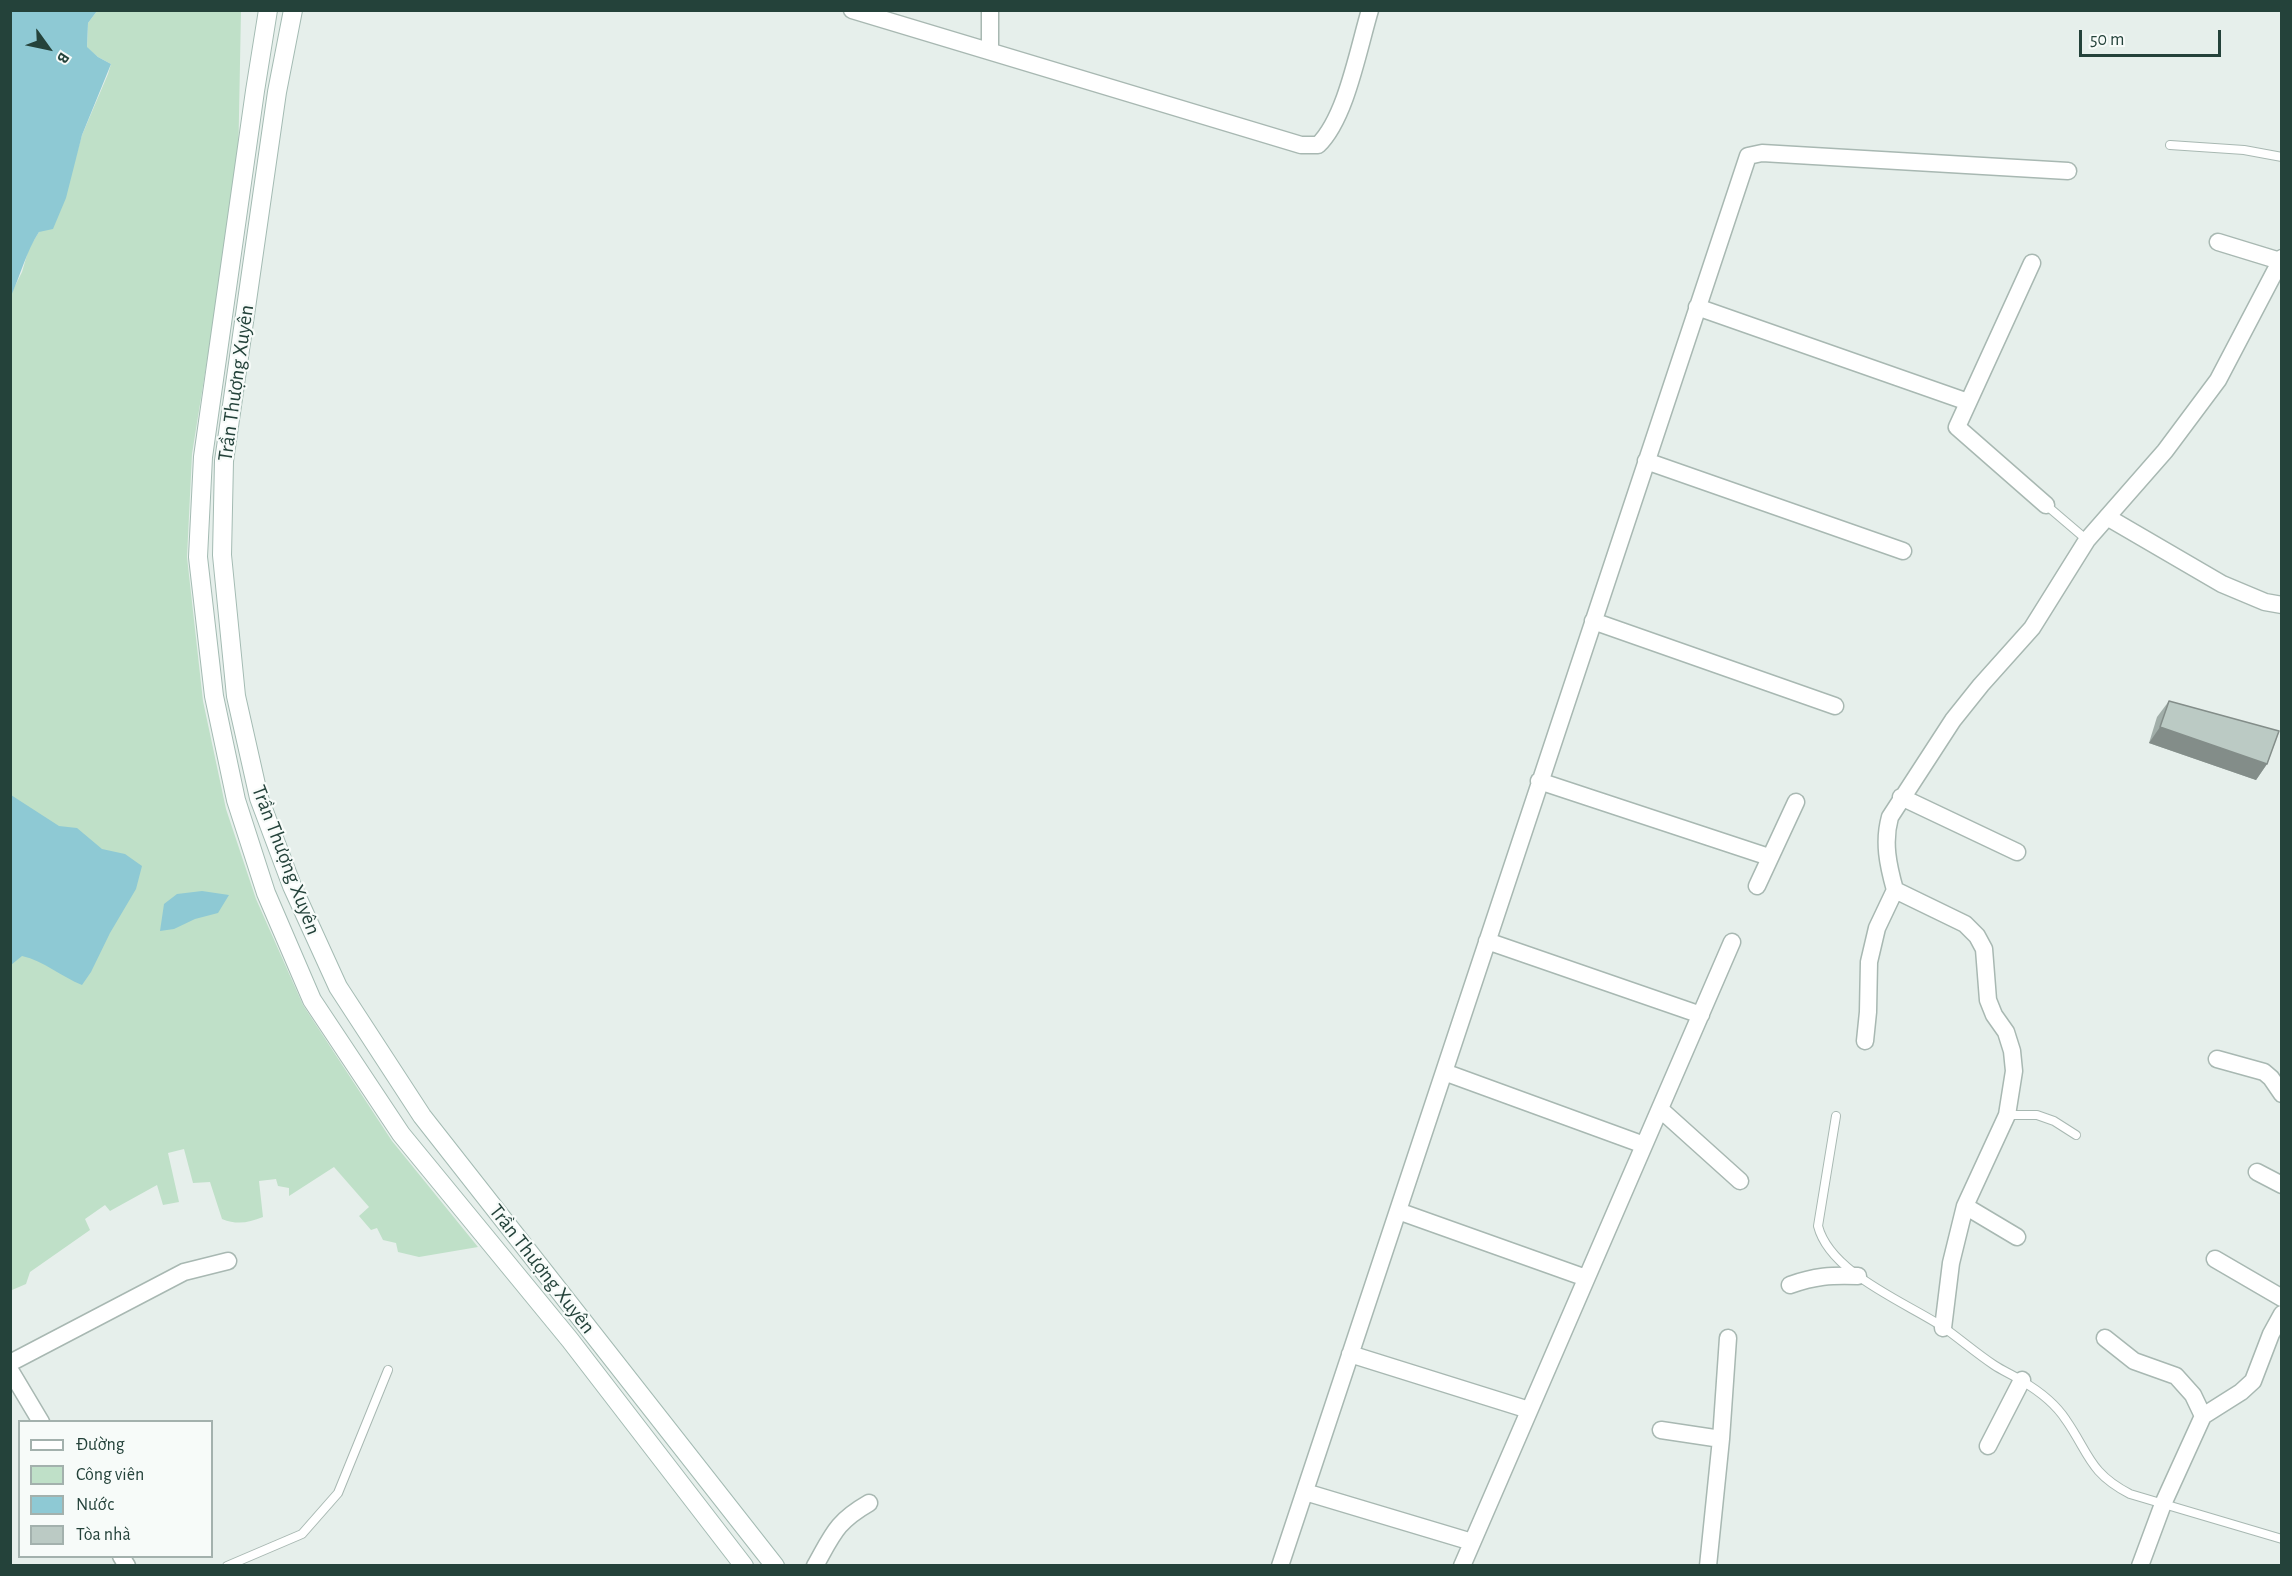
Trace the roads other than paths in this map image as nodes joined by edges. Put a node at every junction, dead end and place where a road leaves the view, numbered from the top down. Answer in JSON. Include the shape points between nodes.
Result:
{"nodes":[{"id":1,"x":852,"y":10,"type":"edge"},
{"id":2,"x":990,"y":10,"type":"edge"},
{"id":3,"x":1370,"y":10,"type":"edge"},
{"id":4,"x":267,"y":12,"type":"edge"},
{"id":5,"x":293,"y":12,"type":"edge"},
{"id":6,"x":990,"y":51,"type":"junction"},
{"id":7,"x":2170,"y":145,"type":"dead end"},
{"id":8,"x":2282,"y":157,"type":"edge"},
{"id":9,"x":2068,"y":171,"type":"dead end"},
{"id":10,"x":2218,"y":242,"type":"dead end"},
{"id":11,"x":2281,"y":259,"type":"edge"},
{"id":12,"x":2032,"y":263,"type":"dead end"},
{"id":13,"x":1697,"y":307,"type":"junction"},
{"id":14,"x":1968,"y":402,"type":"junction"},
{"id":15,"x":1646,"y":461,"type":"junction"},
{"id":16,"x":2046,"y":505,"type":"joint"},
{"id":17,"x":2108,"y":517,"type":"junction"},
{"id":18,"x":2087,"y":540,"type":"junction"},
{"id":19,"x":1903,"y":551,"type":"dead end"},
{"id":20,"x":2282,"y":605,"type":"edge"},
{"id":21,"x":1593,"y":621,"type":"junction"},
{"id":22,"x":1835,"y":706,"type":"dead end"},
{"id":23,"x":1539,"y":781,"type":"junction"},
{"id":24,"x":1901,"y":797,"type":"junction"},
{"id":25,"x":1796,"y":802,"type":"dead end"},
{"id":26,"x":2018,"y":852,"type":"dead end"},
{"id":27,"x":1770,"y":857,"type":"junction"},
{"id":28,"x":1756,"y":886,"type":"dead end"},
{"id":29,"x":1895,"y":890,"type":"junction"},
{"id":30,"x":1487,"y":941,"type":"junction"},
{"id":31,"x":1732,"y":942,"type":"dead end"},
{"id":32,"x":1701,"y":1015,"type":"junction"},
{"id":33,"x":1865,"y":1041,"type":"dead end"},
{"id":34,"x":2217,"y":1059,"type":"dead end"},
{"id":35,"x":1444,"y":1072,"type":"junction"},
{"id":36,"x":2282,"y":1094,"type":"edge"},
{"id":37,"x":1660,"y":1109,"type":"junction"},
{"id":38,"x":2007,"y":1114,"type":"junction"},
{"id":39,"x":1836,"y":1116,"type":"dead end"},
{"id":40,"x":2076,"y":1135,"type":"dead end"},
{"id":41,"x":1644,"y":1145,"type":"junction"},
{"id":42,"x":2257,"y":1172,"type":"dead end"},
{"id":43,"x":1740,"y":1181,"type":"dead end"},
{"id":44,"x":2282,"y":1185,"type":"edge"},
{"id":45,"x":1965,"y":1206,"type":"junction"},
{"id":46,"x":1398,"y":1211,"type":"junction"},
{"id":47,"x":2017,"y":1237,"type":"dead end"},
{"id":48,"x":2215,"y":1258,"type":"dead end"},
{"id":49,"x":228,"y":1261,"type":"dead end"},
{"id":50,"x":1858,"y":1276,"type":"junction"},
{"id":51,"x":1587,"y":1278,"type":"junction"},
{"id":52,"x":1790,"y":1285,"type":"dead end"},
{"id":53,"x":2282,"y":1298,"type":"edge"},
{"id":54,"x":2281,"y":1318,"type":"edge"},
{"id":55,"x":1943,"y":1328,"type":"junction"},
{"id":56,"x":1728,"y":1338,"type":"dead end"},
{"id":57,"x":2105,"y":1338,"type":"dead end"},
{"id":58,"x":1350,"y":1354,"type":"junction"},
{"id":59,"x":10,"y":1363,"type":"edge"},
{"id":60,"x":10,"y":1370,"type":"edge"},
{"id":61,"x":388,"y":1370,"type":"dead end"},
{"id":62,"x":2022,"y":1380,"type":"junction"},
{"id":63,"x":16,"y":1389,"type":"edge"},
{"id":64,"x":1529,"y":1410,"type":"junction"},
{"id":65,"x":2203,"y":1416,"type":"junction"},
{"id":66,"x":39,"y":1420,"type":"edge"},
{"id":67,"x":1661,"y":1430,"type":"dead end"},
{"id":68,"x":1721,"y":1439,"type":"junction"},
{"id":69,"x":1988,"y":1446,"type":"dead end"},
{"id":70,"x":1305,"y":1492,"type":"junction"},
{"id":71,"x":868,"y":1503,"type":"dead end"},
{"id":72,"x":2163,"y":1504,"type":"junction"},
{"id":73,"x":2282,"y":1539,"type":"edge"},
{"id":74,"x":1472,"y":1542,"type":"junction"},
{"id":75,"x":226,"y":1566,"type":"edge"},
{"id":76,"x":744,"y":1566,"type":"edge"},
{"id":77,"x":775,"y":1566,"type":"edge"},
{"id":78,"x":816,"y":1566,"type":"edge"},
{"id":79,"x":1280,"y":1566,"type":"edge"},
{"id":80,"x":1462,"y":1566,"type":"edge"},
{"id":81,"x":1708,"y":1566,"type":"edge"},
{"id":82,"x":2140,"y":1566,"type":"edge"}],
"edges":[{"from":1,"to":6,"type":"street"},
{"from":2,"to":6,"type":"street"},
{"from":3,"to":6,"type":"street","via":[[1341,111],[1329,135],[1318,146],[1301,146]]},
{"from":4,"to":76,"type":"main road","name":"Trần Thượng Xuyên","via":[[202,457],[198,557],[214,696],[236,800],[266,893],[312,1000],[401,1134],[570,1340]]},
{"from":5,"to":77,"type":"main road","name":"Trần Thượng Xuyên","via":[[275,103],[224,461],[222,555],[236,696],[259,798],[291,885],[338,987],[422,1116]]},
{"from":7,"to":8,"type":"lane"},
{"from":9,"to":13,"type":"street","via":[[1762,153],[1748,156]]},
{"from":10,"to":11,"type":"street"},
{"from":11,"to":17,"type":"street","via":[[2218,380],[2165,451]]},
{"from":12,"to":14,"type":"street"},
{"from":13,"to":14,"type":"street"},
{"from":13,"to":15,"type":"street"},
{"from":14,"to":16,"type":"street","via":[[1956,427]]},
{"from":15,"to":19,"type":"street"},
{"from":15,"to":21,"type":"street"},
{"from":16,"to":18,"type":"lane"},
{"from":17,"to":18,"type":"street"},
{"from":17,"to":20,"type":"street","via":[[2222,584]]},
{"from":18,"to":24,"type":"street","via":[[2032,628],[1953,720]]},
{"from":21,"to":22,"type":"street"},
{"from":21,"to":23,"type":"street"},
{"from":23,"to":27,"type":"street"},
{"from":23,"to":30,"type":"street"},
{"from":24,"to":26,"type":"street"},
{"from":24,"to":29,"type":"street","via":[[1886,833],[1887,860]]},
{"from":25,"to":27,"type":"street"},
{"from":27,"to":28,"type":"street"},
{"from":29,"to":33,"type":"street","via":[[1877,928],[1869,962]]},
{"from":29,"to":38,"type":"street","via":[[1965,924],[1984,949],[1989,1000],[2012,1051]]},
{"from":30,"to":32,"type":"street"},
{"from":30,"to":35,"type":"street"},
{"from":31,"to":32,"type":"street"},
{"from":32,"to":37,"type":"street"},
{"from":34,"to":36,"type":"street","via":[[2264,1072]]},
{"from":35,"to":41,"type":"street"},
{"from":35,"to":46,"type":"street"},
{"from":37,"to":41,"type":"street"},
{"from":37,"to":43,"type":"street"},
{"from":38,"to":40,"type":"lane","via":[[2037,1115]]},
{"from":38,"to":45,"type":"street"},
{"from":39,"to":50,"type":"lane","via":[[1818,1226],[1821,1239],[1831,1252]]},
{"from":41,"to":51,"type":"street"},
{"from":42,"to":44,"type":"street"},
{"from":45,"to":47,"type":"street"},
{"from":45,"to":55,"type":"street","via":[[1951,1263]]},
{"from":46,"to":51,"type":"street"},
{"from":46,"to":58,"type":"street"},
{"from":48,"to":53,"type":"street"},
{"from":49,"to":59,"type":"street","via":[[184,1272]]},
{"from":50,"to":52,"type":"street","via":[[1814,1277]]},
{"from":50,"to":55,"type":"lane"},
{"from":51,"to":64,"type":"street"},
{"from":54,"to":65,"type":"street","via":[[2253,1381]]},
{"from":55,"to":62,"type":"lane","via":[[1996,1367]]},
{"from":56,"to":68,"type":"street"},
{"from":57,"to":65,"type":"street","via":[[2134,1361],[2176,1376],[2193,1395]]},
{"from":58,"to":64,"type":"street"},
{"from":58,"to":70,"type":"street"},
{"from":60,"to":63,"type":"street"},
{"from":61,"to":75,"type":"lane","via":[[338,1492],[325,1509],[302,1534]]},
{"from":62,"to":69,"type":"street"},
{"from":62,"to":72,"type":"lane","via":[[2048,1399],[2066,1419],[2090,1462],[2112,1485]]},
{"from":63,"to":66,"type":"street"},
{"from":64,"to":74,"type":"street"},
{"from":65,"to":72,"type":"street"},
{"from":67,"to":68,"type":"street"},
{"from":68,"to":81,"type":"street"},
{"from":70,"to":74,"type":"street"},
{"from":70,"to":79,"type":"street"},
{"from":71,"to":78,"type":"street","via":[[838,1525]]},
{"from":72,"to":73,"type":"lane"},
{"from":72,"to":82,"type":"street"},
{"from":74,"to":80,"type":"street"}]}
